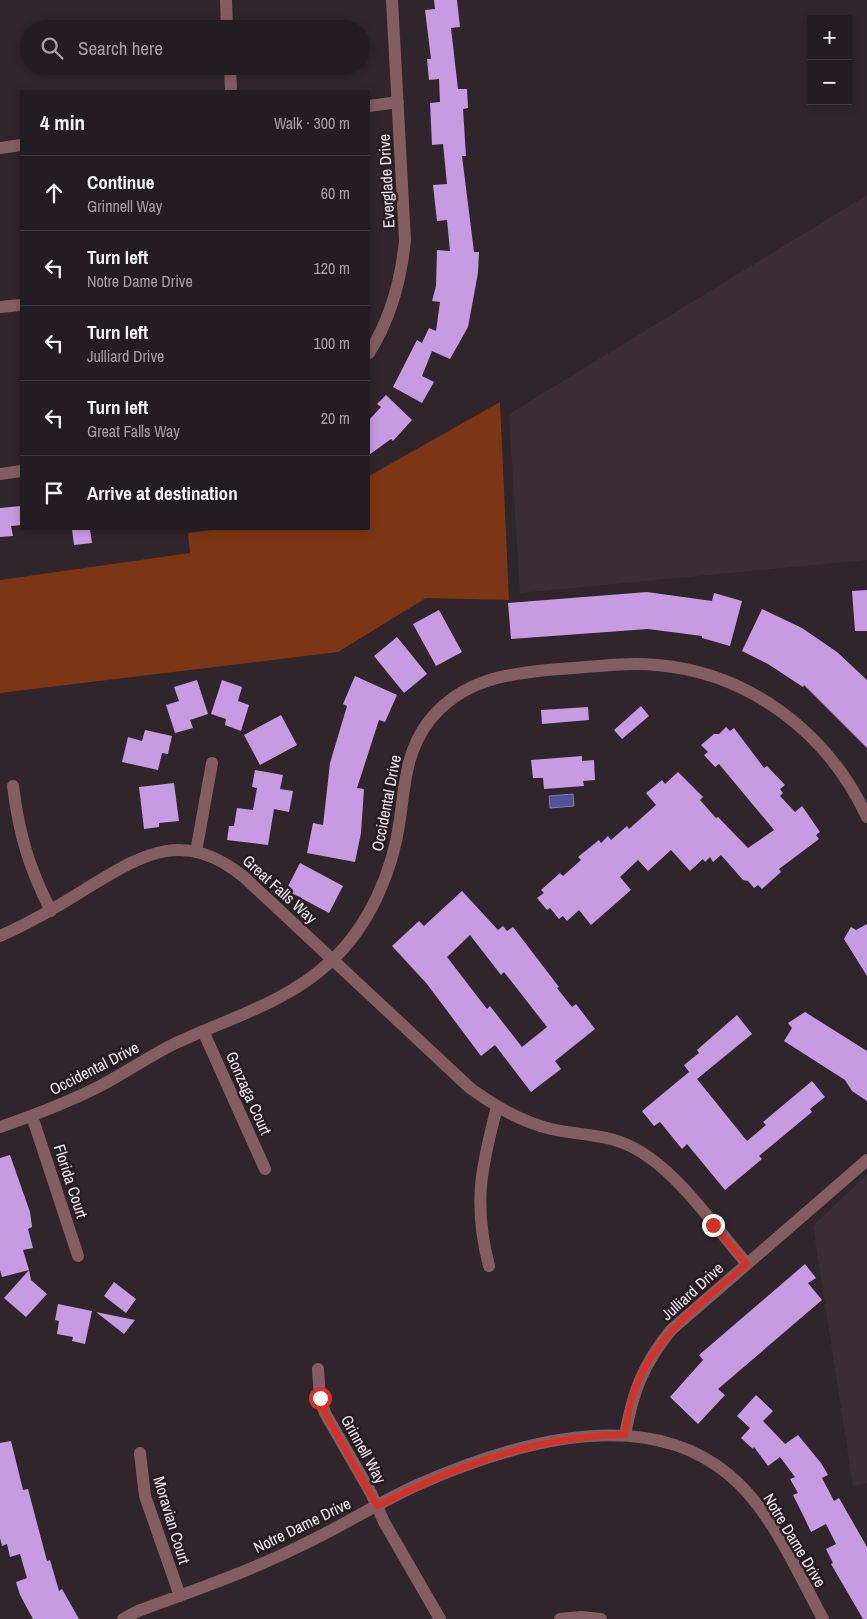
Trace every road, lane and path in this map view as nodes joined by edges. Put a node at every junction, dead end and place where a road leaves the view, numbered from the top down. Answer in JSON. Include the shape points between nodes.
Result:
{"nodes":[{"id":1,"x":226,"y":0,"type":"edge"},
{"id":2,"x":392,"y":0,"type":"edge"},
{"id":3,"x":227,"y":20,"type":"edge"},
{"id":4,"x":230,"y":75,"type":"edge"},
{"id":5,"x":231,"y":90,"type":"edge"},
{"id":6,"x":398,"y":102,"type":"junction"},
{"id":7,"x":370,"y":106,"type":"edge"},
{"id":8,"x":20,"y":145,"type":"edge"},
{"id":9,"x":0,"y":148,"type":"edge"},
{"id":10,"x":20,"y":305,"type":"edge"},
{"id":11,"x":0,"y":307,"type":"edge"},
{"id":12,"x":370,"y":351,"type":"edge"},
{"id":13,"x":20,"y":471,"type":"edge"},
{"id":14,"x":0,"y":474,"type":"edge"},
{"id":15,"x":212,"y":763,"type":"dead end"},
{"id":16,"x":13,"y":786,"type":"dead end"},
{"id":17,"x":867,"y":817,"type":"edge"},
{"id":18,"x":196,"y":852,"type":"junction"},
{"id":19,"x":51,"y":911,"type":"junction"},
{"id":20,"x":0,"y":936,"type":"edge"},
{"id":21,"x":333,"y":960,"type":"junction"},
{"id":22,"x":203,"y":1031,"type":"junction"},
{"id":23,"x":497,"y":1107,"type":"junction"},
{"id":24,"x":32,"y":1116,"type":"junction"},
{"id":25,"x":0,"y":1127,"type":"edge"},
{"id":26,"x":867,"y":1160,"type":"edge"},
{"id":27,"x":265,"y":1169,"type":"dead end"},
{"id":28,"x":78,"y":1256,"type":"dead end"},
{"id":29,"x":747,"y":1264,"type":"junction"},
{"id":30,"x":489,"y":1266,"type":"dead end"},
{"id":31,"x":318,"y":1369,"type":"dead end"},
{"id":32,"x":625,"y":1435,"type":"junction"},
{"id":33,"x":140,"y":1453,"type":"dead end"},
{"id":34,"x":377,"y":1506,"type":"junction"},
{"id":35,"x":180,"y":1596,"type":"junction"},
{"id":36,"x":123,"y":1619,"type":"edge"},
{"id":37,"x":440,"y":1619,"type":"edge"},
{"id":38,"x":560,"y":1619,"type":"edge"},
{"id":39,"x":601,"y":1619,"type":"edge"},
{"id":40,"x":823,"y":1619,"type":"edge"}],
"edges":[{"from":1,"to":3,"type":"street"},
{"from":2,"to":6,"type":"street","name":"Everglade Drive"},
{"from":4,"to":5,"type":"street"},
{"from":6,"to":7,"type":"street"},
{"from":6,"to":12,"type":"street","name":"Everglade Drive","via":[[405,221],[403,266],[388,317]]},
{"from":8,"to":9,"type":"street"},
{"from":10,"to":11,"type":"street"},
{"from":13,"to":14,"type":"street"},
{"from":15,"to":18,"type":"street"},
{"from":16,"to":19,"type":"street","via":[[24,850]]},
{"from":17,"to":21,"type":"street","name":"Occidental Drive","via":[[837,765],[808,732],[776,707],[734,684],[700,672],[622,664],[520,672],[497,677],[454,698],[440,709],[420,735],[403,782],[397,836],[386,873],[360,926]]},
{"from":18,"to":19,"type":"street","name":"Great Falls Way","via":[[160,852],[134,860]]},
{"from":18,"to":21,"type":"street","name":"Great Falls Way","via":[[231,866]]},
{"from":19,"to":20,"type":"street","name":"Great Falls Way"},
{"from":21,"to":22,"type":"street","name":"Occidental Drive","via":[[313,978],[273,1002]]},
{"from":21,"to":23,"type":"street","name":"Great Falls Way","via":[[470,1088]]},
{"from":22,"to":24,"type":"street","name":"Occidental Drive","via":[[101,1086]]},
{"from":22,"to":27,"type":"street","name":"Gonzaga Court"},
{"from":23,"to":29,"type":"street","name":"Great Falls Way","via":[[537,1125],[607,1138],[650,1156],[666,1170]]},
{"from":23,"to":30,"type":"street","via":[[480,1184],[481,1236]]},
{"from":24,"to":25,"type":"street","name":"Occidental Drive"},
{"from":24,"to":28,"type":"street","name":"Florida Court"},
{"from":26,"to":29,"type":"street","name":"Julliard Drive"},
{"from":29,"to":32,"type":"street","name":"Julliard Drive","via":[[671,1330],[655,1350],[637,1384]]},
{"from":31,"to":34,"type":"street","name":"Grinnell Way","via":[[320,1398],[325,1413]]},
{"from":32,"to":34,"type":"street","name":"Notre Dame Drive","via":[[577,1438],[489,1458],[414,1487]]},
{"from":32,"to":40,"type":"street","name":"Notre Dame Drive","via":[[668,1442],[728,1474],[761,1510]]},
{"from":33,"to":35,"type":"street","name":"Moravian Court","via":[[145,1496]]},
{"from":34,"to":35,"type":"street","name":"Notre Dame Drive","via":[[300,1546]]},
{"from":34,"to":37,"type":"street","name":"Grinnell Way"},
{"from":35,"to":36,"type":"street","name":"Notre Dame Drive"},
{"from":38,"to":39,"type":"street"}]}
